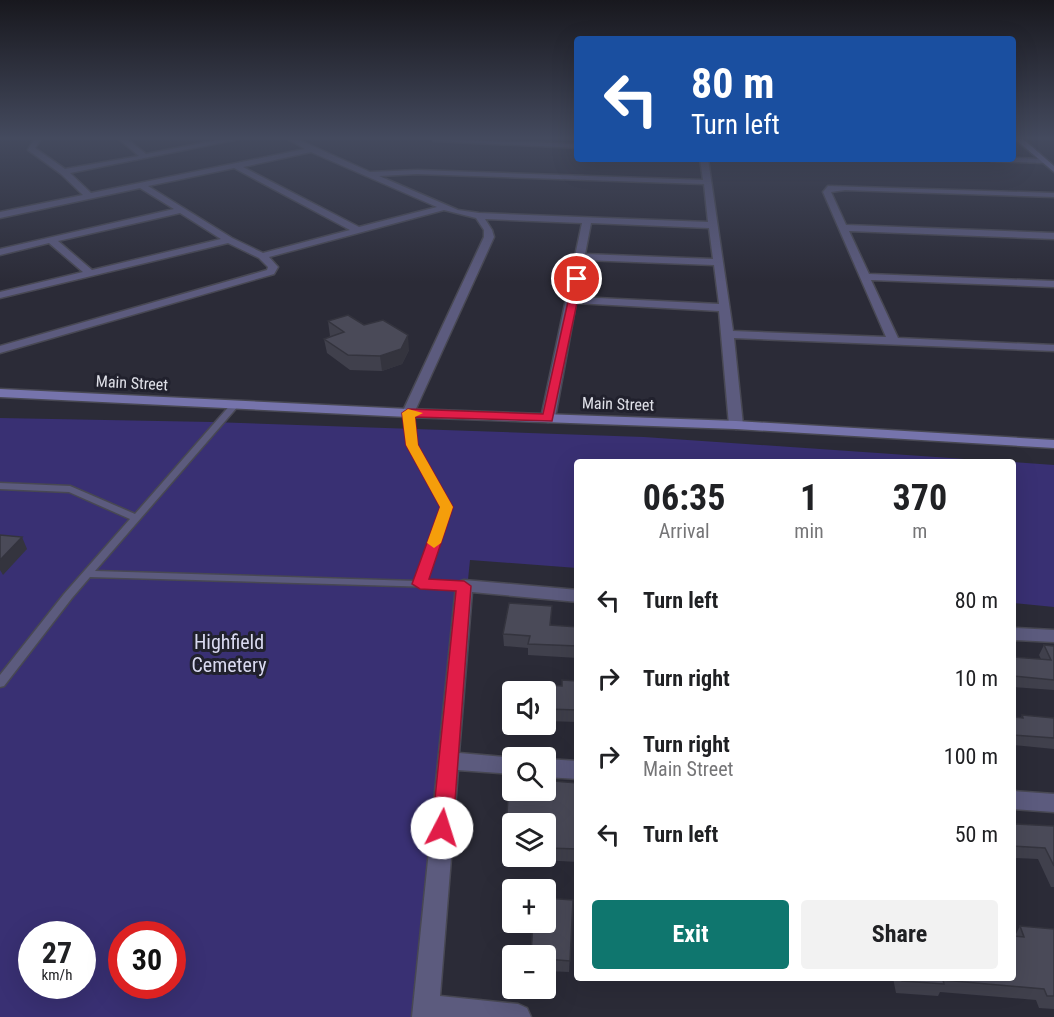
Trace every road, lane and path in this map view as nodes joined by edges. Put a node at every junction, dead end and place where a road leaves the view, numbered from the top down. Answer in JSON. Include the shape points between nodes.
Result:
{"nodes":[{"id":1,"x":79,"y":186,"type":"edge"},
{"id":2,"x":134,"y":186,"type":"edge"},
{"id":3,"x":143,"y":186,"type":"edge"},
{"id":4,"x":275,"y":186,"type":"edge"},
{"id":5,"x":396,"y":186,"type":"edge"},
{"id":6,"x":707,"y":186,"type":"edge"},
{"id":7,"x":1054,"y":195,"type":"edge"},
{"id":8,"x":89,"y":196,"type":"junction"},
{"id":9,"x":442,"y":208,"type":"junction"},
{"id":10,"x":182,"y":210,"type":"junction"},
{"id":11,"x":0,"y":215,"type":"edge"},
{"id":12,"x":479,"y":216,"type":"junction"},
{"id":13,"x":587,"y":220,"type":"junction"},
{"id":14,"x":712,"y":225,"type":"junction"},
{"id":15,"x":845,"y":228,"type":"junction"},
{"id":16,"x":357,"y":230,"type":"junction"},
{"id":17,"x":1054,"y":236,"type":"edge"},
{"id":18,"x":51,"y":240,"type":"junction"},
{"id":19,"x":230,"y":240,"type":"junction"},
{"id":20,"x":0,"y":252,"type":"edge"},
{"id":21,"x":262,"y":256,"type":"junction"},
{"id":22,"x":582,"y":257,"type":"junction"},
{"id":23,"x":718,"y":262,"type":"junction"},
{"id":24,"x":90,"y":273,"type":"junction"},
{"id":25,"x":867,"y":277,"type":"junction"},
{"id":26,"x":1054,"y":284,"type":"edge"},
{"id":27,"x":0,"y":295,"type":"edge"},
{"id":28,"x":573,"y":300,"type":"junction"},
{"id":29,"x":725,"y":308,"type":"junction"},
{"id":30,"x":728,"y":334,"type":"junction"},
{"id":31,"x":894,"y":342,"type":"junction"},
{"id":32,"x":1054,"y":348,"type":"edge"},
{"id":33,"x":0,"y":350,"type":"edge"},
{"id":34,"x":0,"y":393,"type":"edge"},
{"id":35,"x":235,"y":405,"type":"junction"},
{"id":36,"x":408,"y":413,"type":"junction"},
{"id":37,"x":548,"y":418,"type":"junction"},
{"id":38,"x":736,"y":425,"type":"junction"},
{"id":39,"x":1054,"y":444,"type":"edge"},
{"id":40,"x":0,"y":486,"type":"edge"},
{"id":41,"x":136,"y":518,"type":"junction"},
{"id":42,"x":87,"y":574,"type":"junction"},
{"id":43,"x":420,"y":584,"type":"junction"},
{"id":44,"x":464,"y":586,"type":"junction"},
{"id":45,"x":574,"y":596,"type":"edge"},
{"id":46,"x":1016,"y":634,"type":"edge"},
{"id":47,"x":1054,"y":636,"type":"edge"},
{"id":48,"x":0,"y":683,"type":"edge"},
{"id":49,"x":449,"y":761,"type":"junction"},
{"id":50,"x":502,"y":764,"type":"edge"},
{"id":51,"x":556,"y":769,"type":"edge"},
{"id":52,"x":574,"y":770,"type":"edge"},
{"id":53,"x":1016,"y":800,"type":"edge"},
{"id":54,"x":1054,"y":803,"type":"edge"},
{"id":55,"x":426,"y":1013,"type":"edge"},
{"id":56,"x":518,"y":1017,"type":"edge"}],
"edges":[{"from":1,"to":8,"type":"street"},
{"from":2,"to":8,"type":"street"},
{"from":3,"to":10,"type":"street"},
{"from":4,"to":16,"type":"street"},
{"from":5,"to":9,"type":"street"},
{"from":6,"to":14,"type":"street"},
{"from":7,"to":15,"type":"street","via":[[831,188],[827,192]]},
{"from":8,"to":11,"type":"street"},
{"from":9,"to":12,"type":"street"},
{"from":9,"to":16,"type":"street"},
{"from":10,"to":18,"type":"street"},
{"from":10,"to":19,"type":"street"},
{"from":12,"to":13,"type":"street"},
{"from":12,"to":36,"type":"street","via":[[489,237]]},
{"from":13,"to":14,"type":"street"},
{"from":13,"to":22,"type":"street"},
{"from":14,"to":23,"type":"street"},
{"from":15,"to":17,"type":"street"},
{"from":15,"to":25,"type":"street"},
{"from":16,"to":21,"type":"street"},
{"from":18,"to":20,"type":"street"},
{"from":18,"to":24,"type":"street"},
{"from":19,"to":21,"type":"street"},
{"from":19,"to":24,"type":"street"},
{"from":21,"to":33,"type":"street","via":[[273,267],[263,276]]},
{"from":22,"to":23,"type":"street"},
{"from":22,"to":28,"type":"street"},
{"from":23,"to":29,"type":"street"},
{"from":24,"to":27,"type":"street"},
{"from":25,"to":26,"type":"street"},
{"from":25,"to":31,"type":"street"},
{"from":28,"to":29,"type":"street"},
{"from":28,"to":37,"type":"street"},
{"from":29,"to":30,"type":"street"},
{"from":30,"to":31,"type":"street"},
{"from":30,"to":38,"type":"street"},
{"from":31,"to":32,"type":"street"},
{"from":34,"to":35,"type":"street","name":"Main Street"},
{"from":35,"to":36,"type":"street","name":"Main Street"},
{"from":35,"to":41,"type":"lane"},
{"from":36,"to":37,"type":"street","name":"Main Street"},
{"from":36,"to":43,"type":"lane","via":[[412,445],[447,507]]},
{"from":37,"to":38,"type":"street","name":"Main Street"},
{"from":38,"to":39,"type":"street","name":"Main Street"},
{"from":40,"to":41,"type":"lane","via":[[70,489]]},
{"from":41,"to":42,"type":"lane"},
{"from":42,"to":43,"type":"lane"},
{"from":42,"to":48,"type":"lane"},
{"from":43,"to":44,"type":"lane"},
{"from":44,"to":45,"type":"street"},
{"from":44,"to":49,"type":"street"},
{"from":46,"to":47,"type":"street"},
{"from":49,"to":50,"type":"street"},
{"from":49,"to":55,"type":"street"},
{"from":51,"to":52,"type":"street"},
{"from":53,"to":54,"type":"street"},
{"from":55,"to":56,"type":"street"}]}
